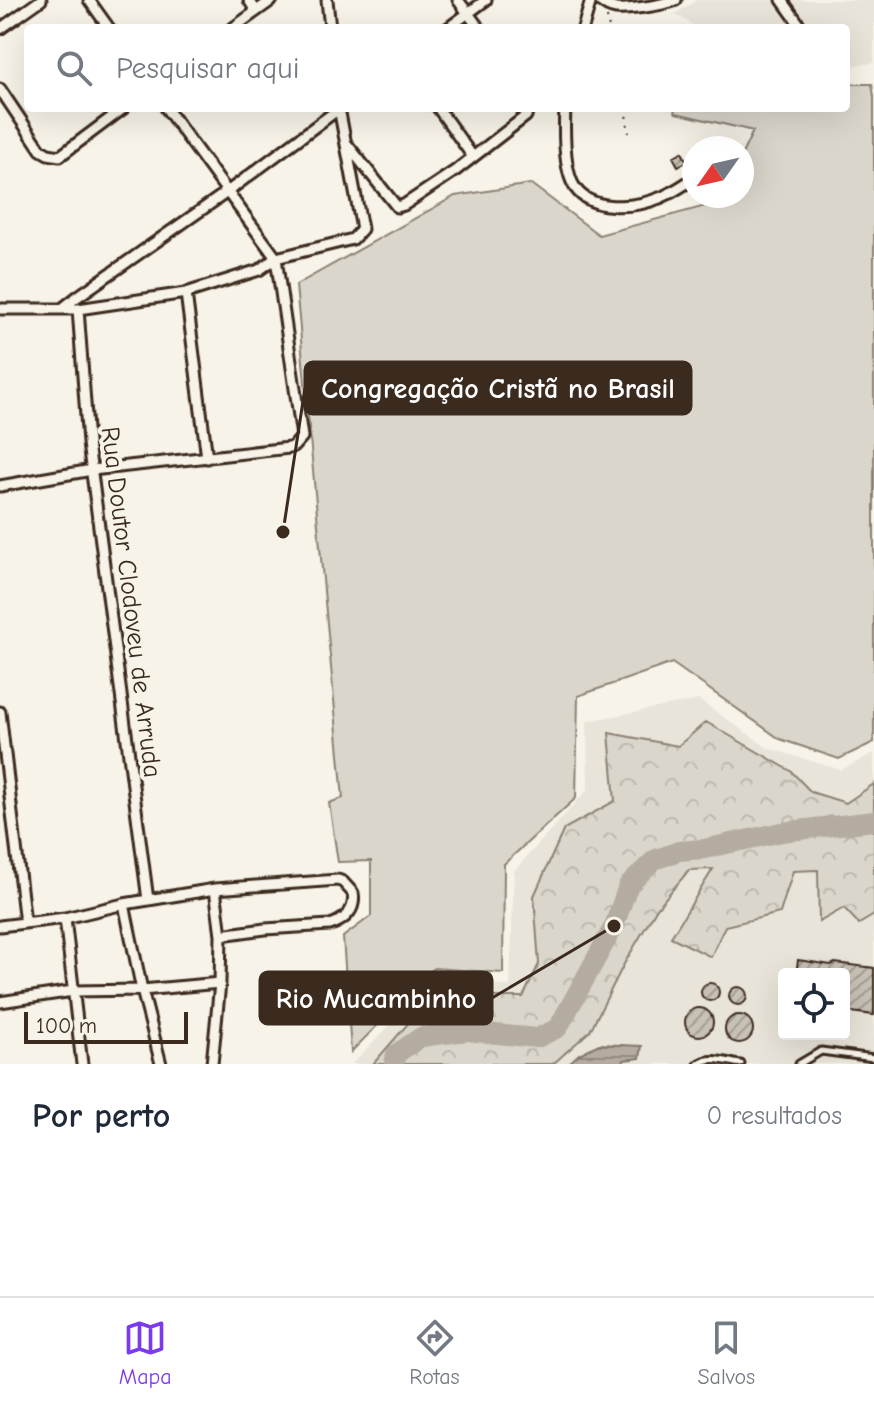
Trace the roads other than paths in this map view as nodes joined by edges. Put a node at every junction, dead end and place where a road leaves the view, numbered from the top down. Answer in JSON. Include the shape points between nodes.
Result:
{"nodes":[{"id":1,"x":41,"y":0,"type":"edge"},
{"id":2,"x":89,"y":0,"type":"edge"},
{"id":3,"x":249,"y":0,"type":"edge"},
{"id":4,"x":272,"y":0,"type":"edge"},
{"id":5,"x":327,"y":0,"type":"edge"},
{"id":6,"x":458,"y":0,"type":"edge"},
{"id":7,"x":486,"y":0,"type":"edge"},
{"id":8,"x":591,"y":0,"type":"edge"},
{"id":9,"x":599,"y":0,"type":"edge"},
{"id":10,"x":676,"y":0,"type":"edge"},
{"id":11,"x":782,"y":0,"type":"edge"},
{"id":12,"x":256,"y":11,"type":"junction"},
{"id":13,"x":467,"y":13,"type":"junction"},
{"id":14,"x":106,"y":24,"type":"edge"},
{"id":15,"x":238,"y":24,"type":"edge"},
{"id":16,"x":330,"y":24,"type":"edge"},
{"id":17,"x":453,"y":24,"type":"edge"},
{"id":18,"x":476,"y":24,"type":"edge"},
{"id":19,"x":584,"y":24,"type":"edge"},
{"id":20,"x":799,"y":24,"type":"edge"},
{"id":21,"x":0,"y":29,"type":"edge"},
{"id":22,"x":0,"y":89,"type":"edge"},
{"id":23,"x":119,"y":112,"type":"edge"},
{"id":24,"x":169,"y":112,"type":"edge"},
{"id":25,"x":334,"y":112,"type":"edge"},
{"id":26,"x":340,"y":112,"type":"edge"},
{"id":27,"x":441,"y":112,"type":"edge"},
{"id":28,"x":527,"y":112,"type":"edge"},
{"id":29,"x":565,"y":112,"type":"edge"},
{"id":30,"x":345,"y":142,"type":"junction"},
{"id":31,"x":473,"y":157,"type":"junction"},
{"id":32,"x":682,"y":185,"type":"edge"},
{"id":33,"x":227,"y":192,"type":"junction"},
{"id":34,"x":276,"y":258,"type":"junction"},
{"id":35,"x":186,"y":293,"type":"junction"},
{"id":36,"x":63,"y":308,"type":"junction"},
{"id":37,"x":0,"y":309,"type":"edge"},
{"id":38,"x":78,"y":309,"type":"junction"},
{"id":39,"x":207,"y":458,"type":"junction"},
{"id":40,"x":92,"y":470,"type":"junction"},
{"id":41,"x":0,"y":486,"type":"edge"},
{"id":42,"x":0,"y":712,"type":"edge"},
{"id":43,"x":215,"y":889,"type":"junction"},
{"id":44,"x":148,"y":900,"type":"junction"},
{"id":45,"x":124,"y":904,"type":"junction"},
{"id":46,"x":65,"y":918,"type":"junction"},
{"id":47,"x":25,"y":923,"type":"junction"},
{"id":48,"x":0,"y":926,"type":"edge"},
{"id":49,"x":221,"y":935,"type":"junction"},
{"id":50,"x":220,"y":983,"type":"junction"},
{"id":51,"x":142,"y":990,"type":"junction"},
{"id":52,"x":73,"y":991,"type":"junction"},
{"id":53,"x":0,"y":1002,"type":"edge"},
{"id":54,"x":874,"y":1058,"type":"edge"},
{"id":55,"x":82,"y":1064,"type":"edge"},
{"id":56,"x":161,"y":1064,"type":"edge"},
{"id":57,"x":212,"y":1064,"type":"edge"},
{"id":58,"x":698,"y":1064,"type":"edge"},
{"id":59,"x":741,"y":1064,"type":"edge"},
{"id":60,"x":799,"y":1064,"type":"edge"}],
"edges":[{"from":1,"to":21,"type":"street"},
{"from":2,"to":14,"type":"street"},
{"from":3,"to":12,"type":"street"},
{"from":4,"to":12,"type":"street"},
{"from":5,"to":16,"type":"street"},
{"from":6,"to":13,"type":"street"},
{"from":7,"to":13,"type":"street"},
{"from":8,"to":19,"type":"street"},
{"from":9,"to":10,"type":"street","via":[[616,9]]},
{"from":11,"to":20,"type":"street"},
{"from":12,"to":15,"type":"street"},
{"from":13,"to":17,"type":"street"},
{"from":13,"to":18,"type":"street"},
{"from":22,"to":23,"type":"street","via":[[48,154],[60,156]]},
{"from":24,"to":33,"type":"street"},
{"from":25,"to":33,"type":"street"},
{"from":26,"to":30,"type":"street"},
{"from":27,"to":31,"type":"street"},
{"from":28,"to":31,"type":"street"},
{"from":29,"to":32,"type":"street","via":[[571,181],[587,198],[637,204]]},
{"from":30,"to":31,"type":"street","via":[[397,207]]},
{"from":30,"to":34,"type":"street","via":[[362,229],[353,239]]},
{"from":33,"to":34,"type":"street"},
{"from":33,"to":36,"type":"street"},
{"from":34,"to":35,"type":"street","via":[[259,270]]},
{"from":34,"to":39,"type":"street","via":[[302,437],[289,448]]},
{"from":35,"to":38,"type":"street"},
{"from":35,"to":39,"type":"street"},
{"from":36,"to":37,"type":"street"},
{"from":36,"to":38,"type":"street"},
{"from":38,"to":40,"type":"street","name":"Rua Doutor Clodoveu de Arruda"},
{"from":39,"to":40,"type":"street"},
{"from":40,"to":41,"type":"street"},
{"from":40,"to":44,"type":"street","name":"Rua Doutor Clodoveu de Arruda"},
{"from":42,"to":47,"type":"street"},
{"from":43,"to":44,"type":"street"},
{"from":43,"to":49,"type":"street"},
{"from":43,"to":49,"type":"street","via":[[338,880],[354,900],[338,923]]},
{"from":44,"to":45,"type":"street"},
{"from":45,"to":46,"type":"street"},
{"from":45,"to":51,"type":"street"},
{"from":46,"to":47,"type":"street"},
{"from":46,"to":52,"type":"street"},
{"from":47,"to":48,"type":"street"},
{"from":49,"to":50,"type":"street"},
{"from":50,"to":51,"type":"street"},
{"from":50,"to":57,"type":"street"},
{"from":51,"to":52,"type":"street"},
{"from":51,"to":56,"type":"street"},
{"from":52,"to":53,"type":"street"},
{"from":52,"to":55,"type":"street"},
{"from":54,"to":60,"type":"lane","via":[[821,1051]]},
{"from":58,"to":59,"type":"lane","via":[[710,1059]]}]}
